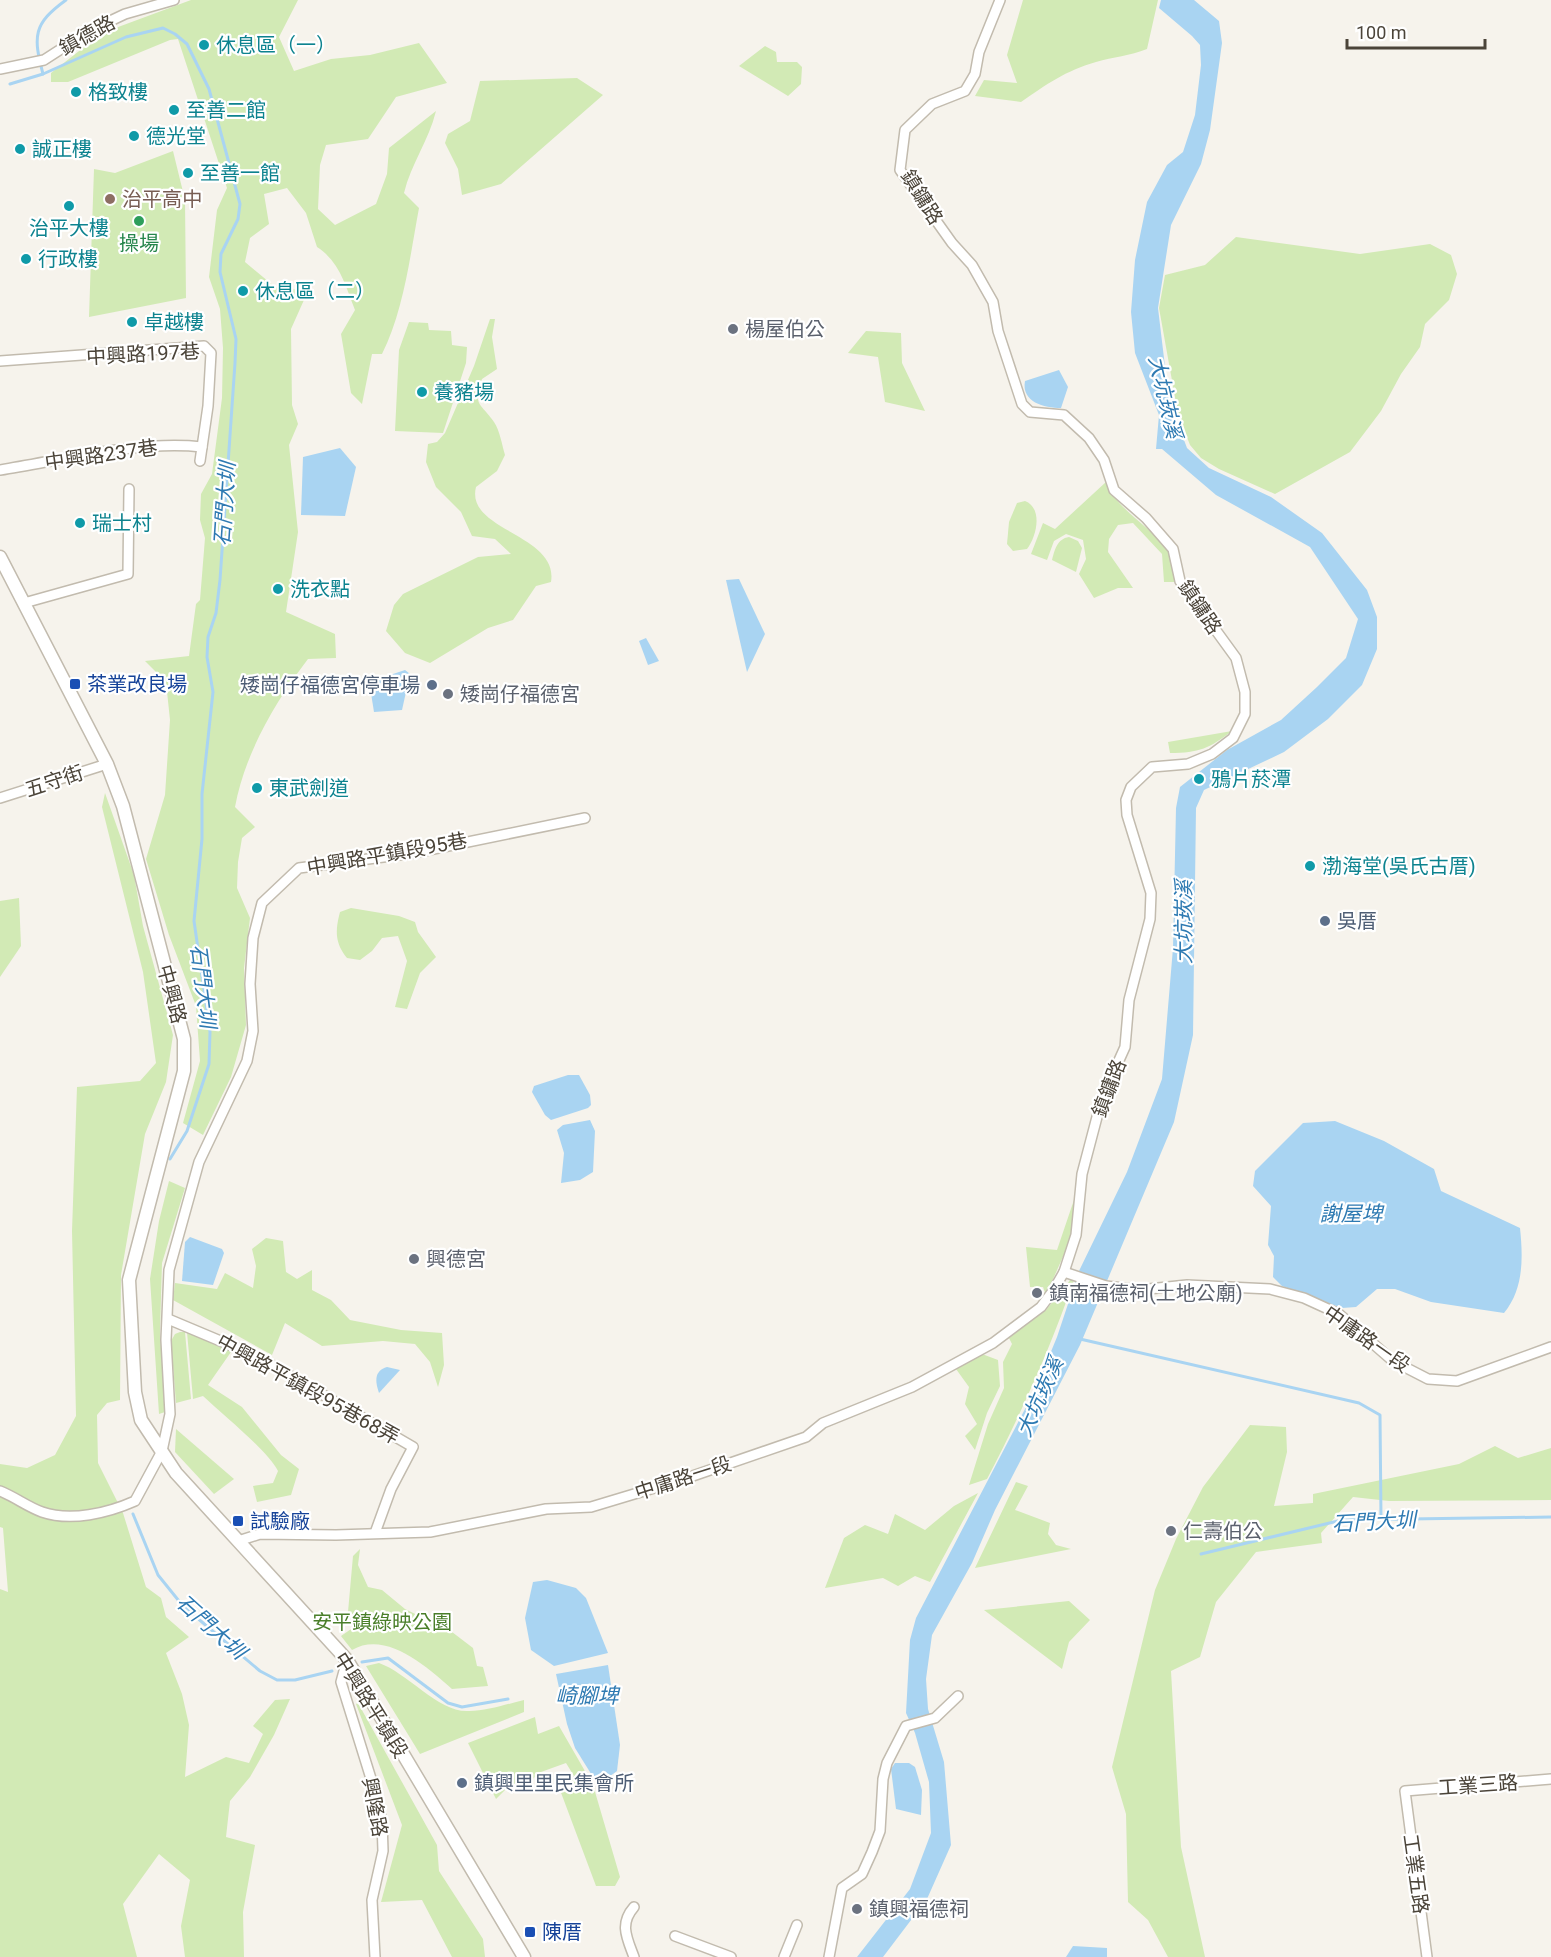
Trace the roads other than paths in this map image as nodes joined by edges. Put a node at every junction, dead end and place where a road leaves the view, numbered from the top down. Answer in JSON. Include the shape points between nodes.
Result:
{"nodes":[{"id":1,"x":174,"y":0,"type":"edge"},
{"id":2,"x":1000,"y":0,"type":"edge"},
{"id":3,"x":0,"y":69,"type":"edge"},
{"id":4,"x":0,"y":361,"type":"edge"},
{"id":5,"x":202,"y":447,"type":"junction"},
{"id":6,"x":200,"y":461,"type":"dead end"},
{"id":7,"x":0,"y":470,"type":"edge"},
{"id":8,"x":129,"y":489,"type":"dead end"},
{"id":9,"x":0,"y":557,"type":"edge"},
{"id":10,"x":24,"y":603,"type":"junction"},
{"id":11,"x":107,"y":764,"type":"junction"},
{"id":12,"x":0,"y":798,"type":"edge"},
{"id":13,"x":585,"y":818,"type":"dead end"},
{"id":14,"x":1069,"y":1274,"type":"junction"},
{"id":15,"x":168,"y":1319,"type":"junction"},
{"id":16,"x":1551,"y":1347,"type":"edge"},
{"id":17,"x":162,"y":1450,"type":"junction"},
{"id":18,"x":0,"y":1491,"type":"edge"},
{"id":19,"x":375,"y":1533,"type":"junction"},
{"id":20,"x":238,"y":1541,"type":"junction"},
{"id":21,"x":347,"y":1660,"type":"junction"},
{"id":22,"x":958,"y":1696,"type":"dead end"},
{"id":23,"x":1551,"y":1779,"type":"edge"},
{"id":24,"x":1405,"y":1791,"type":"joint"},
{"id":25,"x":634,"y":1907,"type":"dead end"},
{"id":26,"x":797,"y":1925,"type":"dead end"},
{"id":27,"x":675,"y":1936,"type":"dead end"},
{"id":28,"x":375,"y":1957,"type":"edge"},
{"id":29,"x":524,"y":1957,"type":"edge"},
{"id":30,"x":634,"y":1957,"type":"edge"},
{"id":31,"x":731,"y":1957,"type":"edge"},
{"id":32,"x":784,"y":1957,"type":"edge"},
{"id":33,"x":829,"y":1957,"type":"edge"},
{"id":34,"x":1427,"y":1957,"type":"edge"}],
"edges":[{"from":1,"to":3,"type":"street","name":"鎮德路","via":[[125,14],[40,61]]},
{"from":2,"to":14,"type":"street","name":"鎮鏞路","via":[[979,52],[975,74],[965,91],[932,104],[905,130],[900,170],[972,265],[993,302],[998,331],[1022,404],[1030,412],[1064,415],[1089,438],[1104,460],[1114,490],[1173,549],[1180,581],[1236,658],[1245,692],[1245,714],[1233,738],[1212,754],[1188,764],[1152,767],[1131,787],[1126,800],[1151,893],[1150,919],[1129,1000],[1125,1047],[1102,1098],[1082,1174]]},
{"from":4,"to":5,"type":"street","name":"中興路197巷","via":[[204,346],[212,353]]},
{"from":5,"to":6,"type":"street","name":"中興路197巷"},
{"from":5,"to":7,"type":"street","name":"中興路237巷","via":[[178,444]]},
{"from":8,"to":10,"type":"street","via":[[128,574]]},
{"from":9,"to":10,"type":"street","name":"中興路"},
{"from":10,"to":11,"type":"street","name":"中興路"},
{"from":11,"to":12,"type":"street","name":"五守街"},
{"from":11,"to":17,"type":"street","name":"中興路","via":[[123,806],[184,1039],[184,1071],[129,1280],[135,1392],[141,1419]]},
{"from":13,"to":15,"type":"street","name":"中興路平鎮段95巷","via":[[414,853],[299,868],[262,903],[253,938],[253,1031],[247,1061],[199,1162],[169,1270]]},
{"from":14,"to":16,"type":"street","name":"中庸路一段","via":[[1106,1286],[1139,1290],[1187,1285],[1270,1290],[1304,1298],[1339,1314],[1392,1360],[1428,1380],[1457,1382]]},
{"from":14,"to":19,"type":"street","name":"中庸路一段","via":[[1041,1307],[993,1343],[912,1387],[823,1423],[806,1437],[591,1507],[546,1509],[430,1532]]},
{"from":15,"to":17,"type":"street","name":"中興路平鎮段95巷","via":[[170,1414]]},
{"from":15,"to":19,"type":"street","name":"中興路平鎮段95巷68弄","via":[[256,1356],[413,1447],[390,1489]]},
{"from":17,"to":18,"type":"street","name":"中興路平鎮段95巷","via":[[135,1501],[87,1515],[43,1512]]},
{"from":17,"to":20,"type":"street","name":"中興路平鎮段","via":[[176,1473]]},
{"from":19,"to":20,"type":"street","name":"中庸路一段","via":[[260,1533]]},
{"from":20,"to":21,"type":"street","name":"中興路平鎮段"},
{"from":21,"to":28,"type":"street","name":"興隆路","via":[[341,1682],[382,1821],[383,1851],[372,1900]]},
{"from":21,"to":29,"type":"street","name":"中興路平鎮段"},
{"from":22,"to":33,"type":"street","via":[[934,1718],[906,1726],[887,1763],[880,1831],[862,1874],[842,1888]]},
{"from":23,"to":24,"type":"street","name":"工業三路"},
{"from":24,"to":34,"type":"street","name":"工業五路"},
{"from":25,"to":30,"type":"street","via":[[624,1928]]},
{"from":26,"to":32,"type":"street"},
{"from":27,"to":31,"type":"street"}]}
